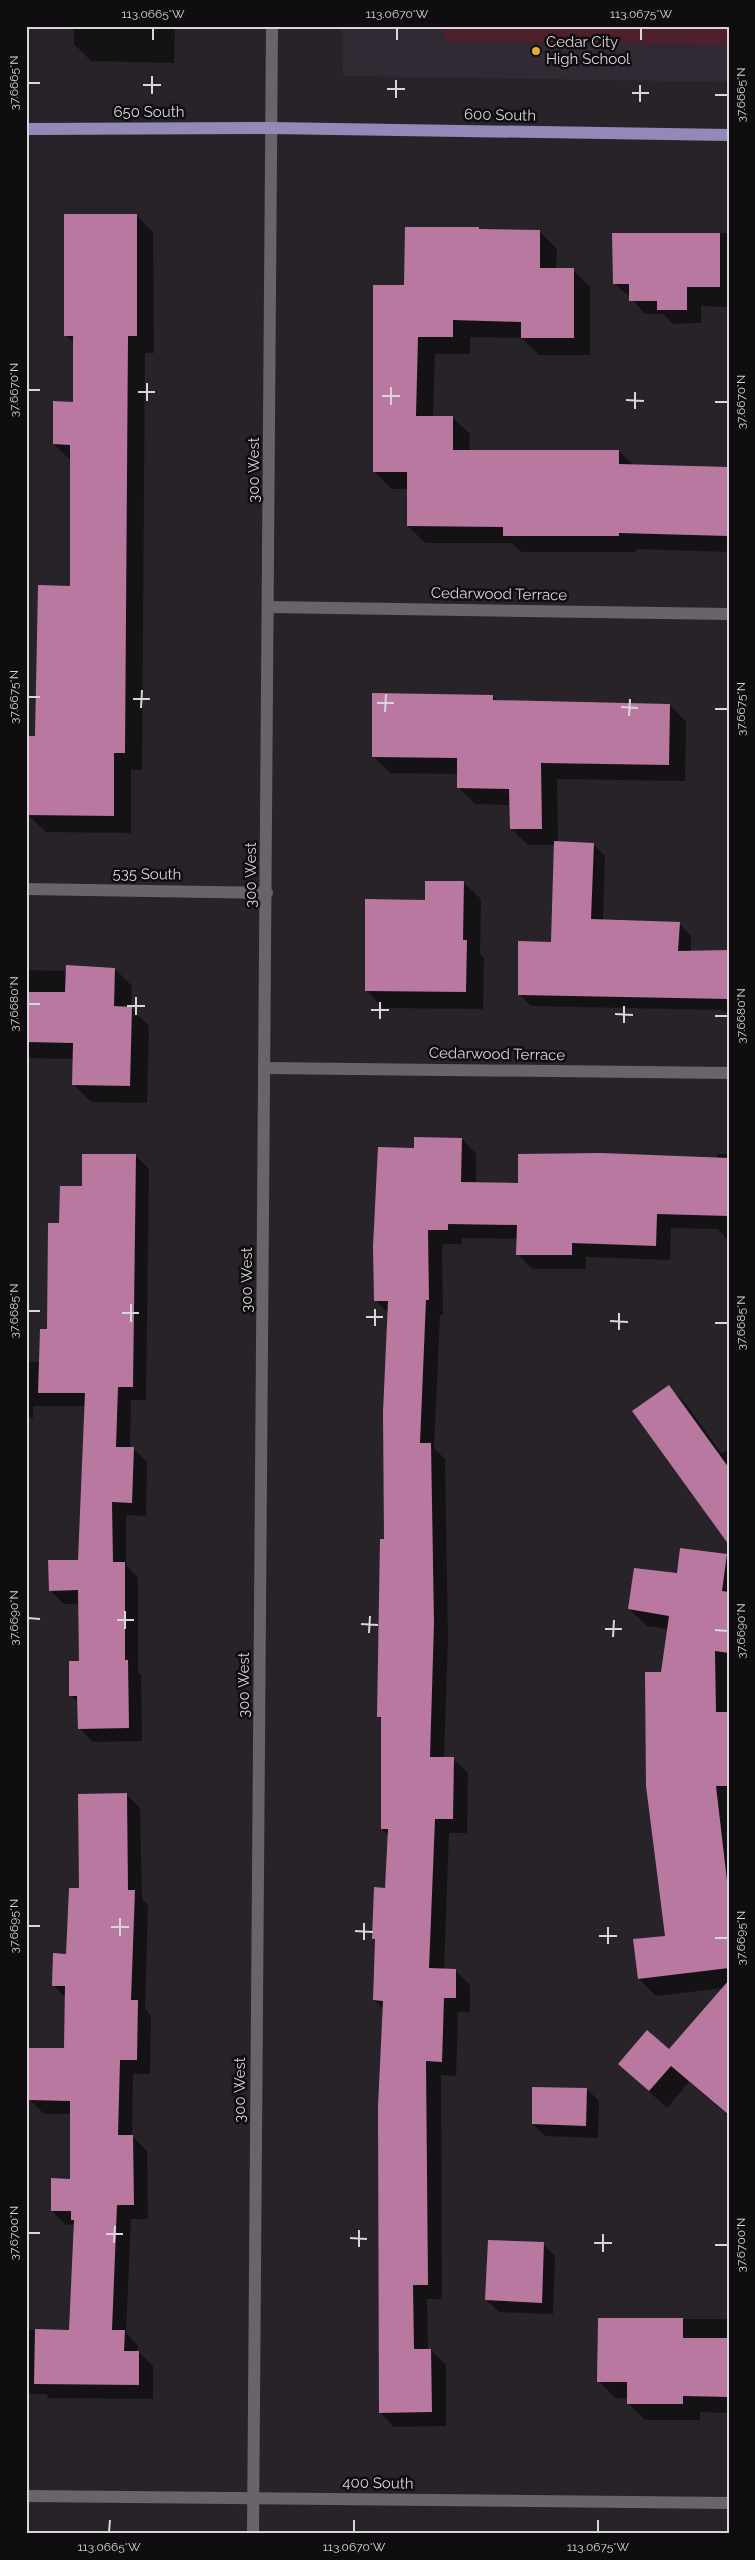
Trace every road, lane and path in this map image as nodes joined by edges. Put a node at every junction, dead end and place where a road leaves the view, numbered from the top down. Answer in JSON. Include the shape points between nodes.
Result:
{"nodes":[{"id":1,"x":272,"y":26,"type":"edge"},
{"id":2,"x":272,"y":128,"type":"junction"},
{"id":3,"x":26,"y":129,"type":"edge"},
{"id":4,"x":729,"y":135,"type":"edge"},
{"id":5,"x":269,"y":606,"type":"junction"},
{"id":6,"x":729,"y":614,"type":"edge"},
{"id":7,"x":26,"y":889,"type":"edge"},
{"id":8,"x":267,"y":893,"type":"junction"},
{"id":9,"x":265,"y":1068,"type":"junction"},
{"id":10,"x":729,"y":1073,"type":"edge"},
{"id":11,"x":26,"y":2496,"type":"edge"},
{"id":12,"x":254,"y":2498,"type":"junction"},
{"id":13,"x":729,"y":2503,"type":"edge"},
{"id":14,"x":253,"y":2534,"type":"edge"}],
"edges":[{"from":1,"to":2,"type":"street","name":"300 West"},
{"from":2,"to":3,"type":"main road","name":"650 South"},
{"from":2,"to":4,"type":"main road","name":"600 South"},
{"from":2,"to":5,"type":"street","name":"300 West"},
{"from":5,"to":6,"type":"street","name":"Cedarwood Terrace"},
{"from":5,"to":8,"type":"street","name":"300 West"},
{"from":7,"to":8,"type":"street","name":"535 South"},
{"from":8,"to":9,"type":"street","name":"300 West"},
{"from":9,"to":10,"type":"street","name":"Cedarwood Terrace"},
{"from":9,"to":12,"type":"street","name":"300 West"},
{"from":11,"to":12,"type":"street","name":"400 South"},
{"from":12,"to":13,"type":"street","name":"400 South"},
{"from":12,"to":14,"type":"street","name":"300 West"}]}
